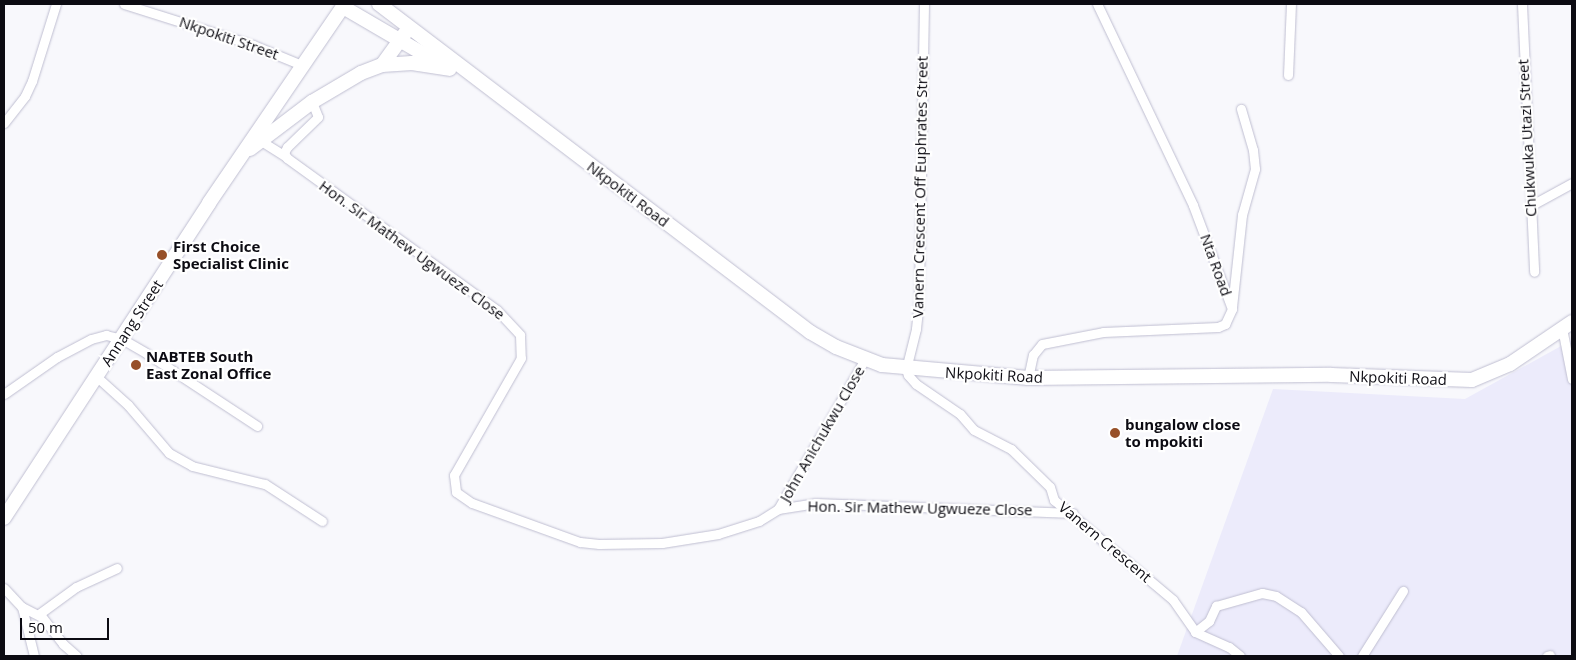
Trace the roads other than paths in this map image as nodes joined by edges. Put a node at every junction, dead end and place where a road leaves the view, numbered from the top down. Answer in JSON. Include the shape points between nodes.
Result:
{"nodes":[{"id":1,"x":56,"y":4,"type":"edge"},
{"id":2,"x":124,"y":4,"type":"edge"},
{"id":3,"x":379,"y":4,"type":"edge"},
{"id":4,"x":924,"y":4,"type":"edge"},
{"id":5,"x":1097,"y":4,"type":"edge"},
{"id":6,"x":1291,"y":4,"type":"edge"},
{"id":7,"x":1522,"y":4,"type":"edge"},
{"id":8,"x":344,"y":5,"type":"edge"},
{"id":9,"x":411,"y":26,"type":"junction"},
{"id":10,"x":400,"y":40,"type":"junction"},
{"id":11,"x":382,"y":65,"type":"junction"},
{"id":12,"x":304,"y":66,"type":"junction"},
{"id":13,"x":450,"y":69,"type":"junction"},
{"id":14,"x":1288,"y":75,"type":"dead end"},
{"id":15,"x":489,"y":88,"type":"junction"},
{"id":16,"x":312,"y":102,"type":"junction"},
{"id":17,"x":1242,"y":109,"type":"dead end"},
{"id":18,"x":4,"y":123,"type":"edge"},
{"id":19,"x":261,"y":141,"type":"junction"},
{"id":20,"x":243,"y":153,"type":"junction"},
{"id":21,"x":284,"y":156,"type":"junction"},
{"id":22,"x":1572,"y":184,"type":"edge"},
{"id":23,"x":1530,"y":206,"type":"junction"},
{"id":24,"x":1534,"y":272,"type":"dead end"},
{"id":25,"x":1232,"y":309,"type":"junction"},
{"id":26,"x":1567,"y":325,"type":"edge"},
{"id":27,"x":122,"y":339,"type":"junction"},
{"id":28,"x":865,"y":359,"type":"junction"},
{"id":29,"x":906,"y":369,"type":"junction"},
{"id":30,"x":97,"y":377,"type":"junction"},
{"id":31,"x":1028,"y":378,"type":"junction"},
{"id":32,"x":1572,"y":379,"type":"edge"},
{"id":33,"x":4,"y":394,"type":"edge"},
{"id":34,"x":257,"y":426,"type":"dead end"},
{"id":35,"x":778,"y":509,"type":"junction"},
{"id":36,"x":1073,"y":513,"type":"junction"},
{"id":37,"x":4,"y":518,"type":"edge"},
{"id":38,"x":322,"y":520,"type":"dead end"},
{"id":39,"x":117,"y":568,"type":"dead end"},
{"id":40,"x":4,"y":588,"type":"edge"},
{"id":41,"x":1403,"y":590,"type":"dead end"},
{"id":42,"x":22,"y":607,"type":"junction"},
{"id":43,"x":39,"y":614,"type":"junction"},
{"id":44,"x":1196,"y":632,"type":"junction"},
{"id":45,"x":34,"y":656,"type":"edge"},
{"id":46,"x":77,"y":656,"type":"edge"},
{"id":47,"x":1240,"y":656,"type":"edge"},
{"id":48,"x":1339,"y":656,"type":"edge"},
{"id":49,"x":1362,"y":656,"type":"edge"}],
"edges":[{"from":1,"to":18,"type":"street","via":[[32,81]]},
{"from":2,"to":12,"type":"street","name":"Nkpokiti Street","via":[[253,45]]},
{"from":3,"to":9,"type":"main road"},
{"from":4,"to":29,"type":"street","name":"Vanern Crescent Off Euphrates Street","via":[[919,300],[916,330]]},
{"from":5,"to":25,"type":"street","name":"Nta Road","via":[[1193,205]]},
{"from":6,"to":14,"type":"street"},
{"from":7,"to":23,"type":"street","name":"Chukwuka Utazi Street"},
{"from":8,"to":10,"type":"main road"},
{"from":8,"to":12,"type":"main road","name":"Annang Street"},
{"from":9,"to":10,"type":"main road"},
{"from":9,"to":15,"type":"main road"},
{"from":10,"to":11,"type":"main road"},
{"from":10,"to":13,"type":"main road"},
{"from":11,"to":13,"type":"main road","via":[[412,63]]},
{"from":11,"to":16,"type":"main road","via":[[339,84]]},
{"from":12,"to":20,"type":"main road","name":"Annang Street"},
{"from":13,"to":15,"type":"main road"},
{"from":15,"to":28,"type":"main road","name":"Nkpokiti Road","via":[[810,332]]},
{"from":16,"to":19,"type":"main road"},
{"from":16,"to":21,"type":"street","via":[[318,117],[296,136]]},
{"from":17,"to":25,"type":"street","via":[[1255,169],[1242,216]]},
{"from":19,"to":20,"type":"main road"},
{"from":19,"to":21,"type":"street"},
{"from":20,"to":27,"type":"main road","name":"Annang Street"},
{"from":21,"to":35,"type":"street","name":"Hon. Sir Mathew Ugwueze Close","via":[[496,310],[520,335],[521,358],[454,475],[456,492],[472,502],[580,542],[598,544],[662,542],[718,534],[759,521]]},
{"from":22,"to":23,"type":"street"},
{"from":23,"to":24,"type":"street","name":"Chukwuka Utazi Street"},
{"from":25,"to":31,"type":"street","name":"Nta Road","via":[[1225,324],[1218,327],[1103,332],[1042,344],[1033,355]]},
{"from":26,"to":31,"type":"main road","name":"Nkpokiti Road","via":[[1510,364],[1472,380],[1331,375]]},
{"from":26,"to":32,"type":"street"},
{"from":27,"to":30,"type":"main road","name":"Annang Street"},
{"from":27,"to":33,"type":"street","via":[[106,335],[91,339],[49,361]]},
{"from":27,"to":34,"type":"street"},
{"from":28,"to":29,"type":"main road","name":"Nkpokiti Road"},
{"from":28,"to":35,"type":"street","name":"John Anichukwu Close"},
{"from":29,"to":31,"type":"main road","name":"Nkpokiti Road"},
{"from":29,"to":36,"type":"street","name":"Vanern Crescent","via":[[916,384],[960,414],[974,430],[1011,449],[1050,487],[1054,500]]},
{"from":30,"to":37,"type":"main road","name":"Annang Street"},
{"from":30,"to":38,"type":"street","via":[[128,405],[169,453],[192,466],[265,484]]},
{"from":35,"to":36,"type":"street","name":"Hon. Sir Mathew Ugwueze Close","via":[[815,503]]},
{"from":36,"to":44,"type":"street","name":"Vanern Crescent","via":[[1173,600]]},
{"from":39,"to":43,"type":"street","via":[[76,587]]},
{"from":40,"to":42,"type":"street"},
{"from":41,"to":49,"type":"street"},
{"from":42,"to":43,"type":"street"},
{"from":42,"to":45,"type":"street"},
{"from":43,"to":46,"type":"street"},
{"from":44,"to":47,"type":"street","via":[[1230,647]]},
{"from":44,"to":48,"type":"street","via":[[1209,621],[1216,606],[1262,593],[1276,596],[1301,612]]}]}
